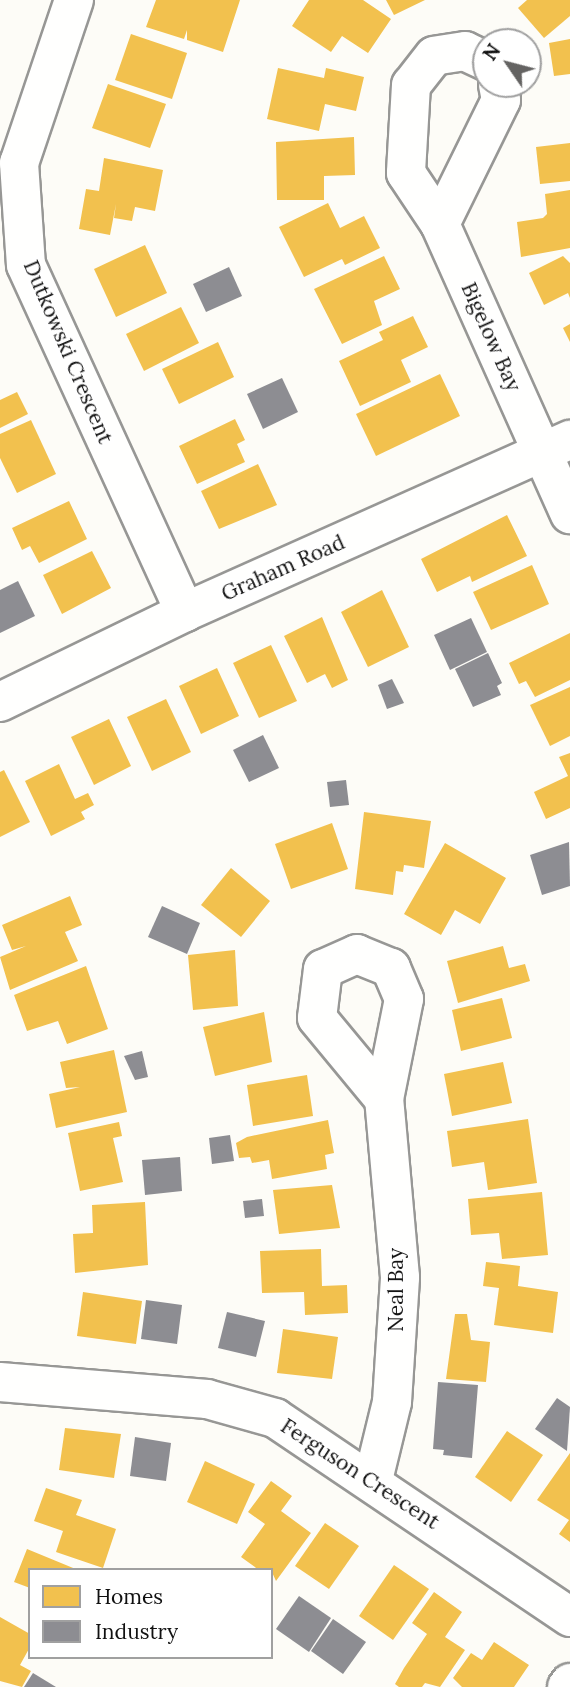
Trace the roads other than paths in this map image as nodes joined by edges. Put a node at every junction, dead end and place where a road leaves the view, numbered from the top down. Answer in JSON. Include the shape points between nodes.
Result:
{"nodes":[{"id":1,"x":74,"y":0,"type":"edge"},
{"id":2,"x":472,"y":54,"type":"edge"},
{"id":3,"x":501,"y":98,"type":"edge"},
{"id":4,"x":440,"y":224,"type":"junction"},
{"id":5,"x":556,"y":445,"type":"edge"},
{"id":6,"x":570,"y":514,"type":"edge"},
{"id":7,"x":185,"y":612,"type":"junction"},
{"id":8,"x":0,"y":702,"type":"edge"},
{"id":9,"x":384,"y":1098,"type":"dead end"},
{"id":10,"x":0,"y":1382,"type":"edge"},
{"id":11,"x":373,"y":1480,"type":"junction"},
{"id":12,"x":570,"y":1617,"type":"edge"}],
"edges":[{"from":1,"to":7,"type":"street","name":"Dutkowski Crescent","via":[[19,163],[26,265]]},
{"from":2,"to":4,"type":"street","name":"Bigelow Bay","via":[[465,51],[434,56],[411,85],[406,173]]},
{"from":3,"to":4,"type":"street"},
{"from":4,"to":5,"type":"street","name":"Bigelow Bay"},
{"from":5,"to":6,"type":"street","name":"Bigelow Bay"},
{"from":5,"to":7,"type":"street","name":"Graham Road"},
{"from":7,"to":8,"type":"street","name":"Graham Road"},
{"from":9,"to":11,"type":"street","name":"Neal Bay","via":[[400,1277],[392,1402]]},
{"from":10,"to":11,"type":"street","name":"Ferguson Crescent","via":[[207,1399],[275,1418]]},
{"from":11,"to":12,"type":"street","name":"Ferguson Crescent"}]}
